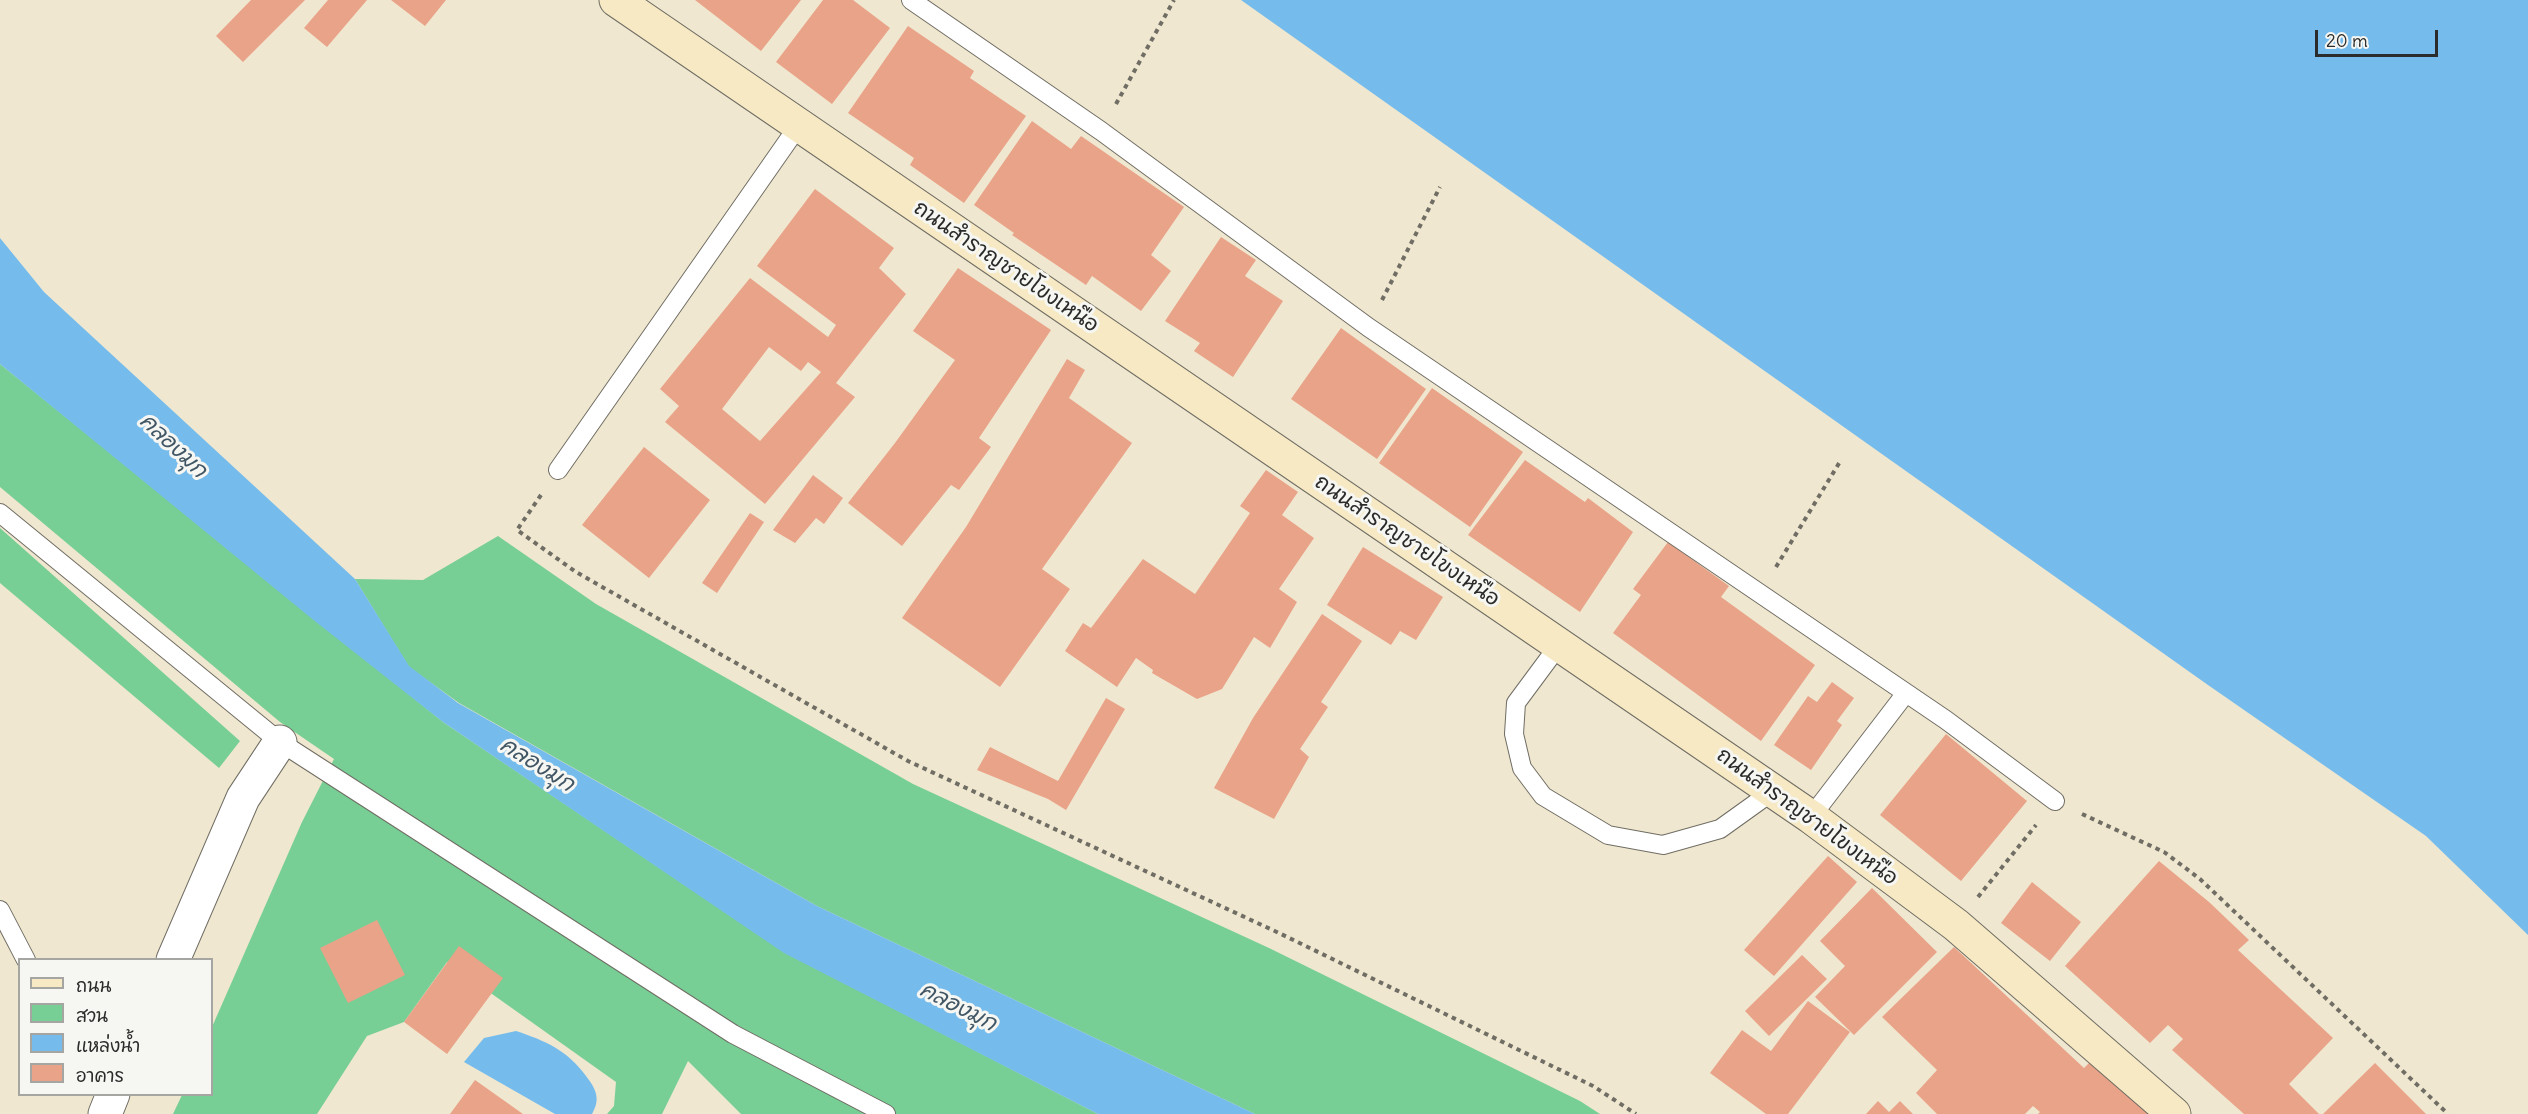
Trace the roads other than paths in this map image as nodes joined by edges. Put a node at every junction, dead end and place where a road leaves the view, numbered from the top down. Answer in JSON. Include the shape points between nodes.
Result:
{"nodes":[{"id":1,"x":616,"y":0,"type":"edge"},
{"id":2,"x":911,"y":0,"type":"edge"},
{"id":3,"x":799,"y":125,"type":"junction"},
{"id":4,"x":558,"y":470,"type":"road end"},
{"id":5,"x":0,"y":513,"type":"edge"},
{"id":6,"x":1559,"y":645,"type":"junction"},
{"id":7,"x":1906,"y":693,"type":"junction"},
{"id":8,"x":280,"y":742,"type":"junction"},
{"id":9,"x":1773,"y":792,"type":"junction"},
{"id":10,"x":2055,"y":801,"type":"road end"},
{"id":11,"x":1811,"y":817,"type":"junction"},
{"id":12,"x":0,"y":910,"type":"edge"},
{"id":13,"x":25,"y":958,"type":"edge"},
{"id":14,"x":173,"y":958,"type":"edge"},
{"id":15,"x":113,"y":1096,"type":"edge"},
{"id":16,"x":105,"y":1114,"type":"edge"},
{"id":17,"x":886,"y":1114,"type":"edge"},
{"id":18,"x":2174,"y":1114,"type":"edge"}],
"edges":[{"from":1,"to":3,"type":"street","name":"ถนนสำราญชายโขงเหนือ"},
{"from":2,"to":7,"type":"lane","via":[[1101,131],[1368,327]]},
{"from":3,"to":4,"type":"lane"},
{"from":3,"to":6,"type":"street","name":"ถนนสำราญชายโขงเหนือ"},
{"from":5,"to":8,"type":"lane"},
{"from":6,"to":9,"type":"street","name":"ถนนสำราญชายโขงเหนือ"},
{"from":6,"to":9,"type":"lane","via":[[1516,703],[1514,734],[1522,768],[1544,796],[1608,835],[1663,845],[1720,829]]},
{"from":7,"to":10,"type":"lane"},
{"from":7,"to":11,"type":"lane"},
{"from":8,"to":14,"type":"street","via":[[243,798]]},
{"from":8,"to":17,"type":"lane","via":[[733,1034]]},
{"from":9,"to":11,"type":"street","name":"ถนนสำราญชายโขงเหนือ"},
{"from":11,"to":18,"type":"street","name":"ถนนสำราญชายโขงเหนือ","via":[[1956,925]]},
{"from":12,"to":13,"type":"lane"},
{"from":15,"to":16,"type":"street"}]}
